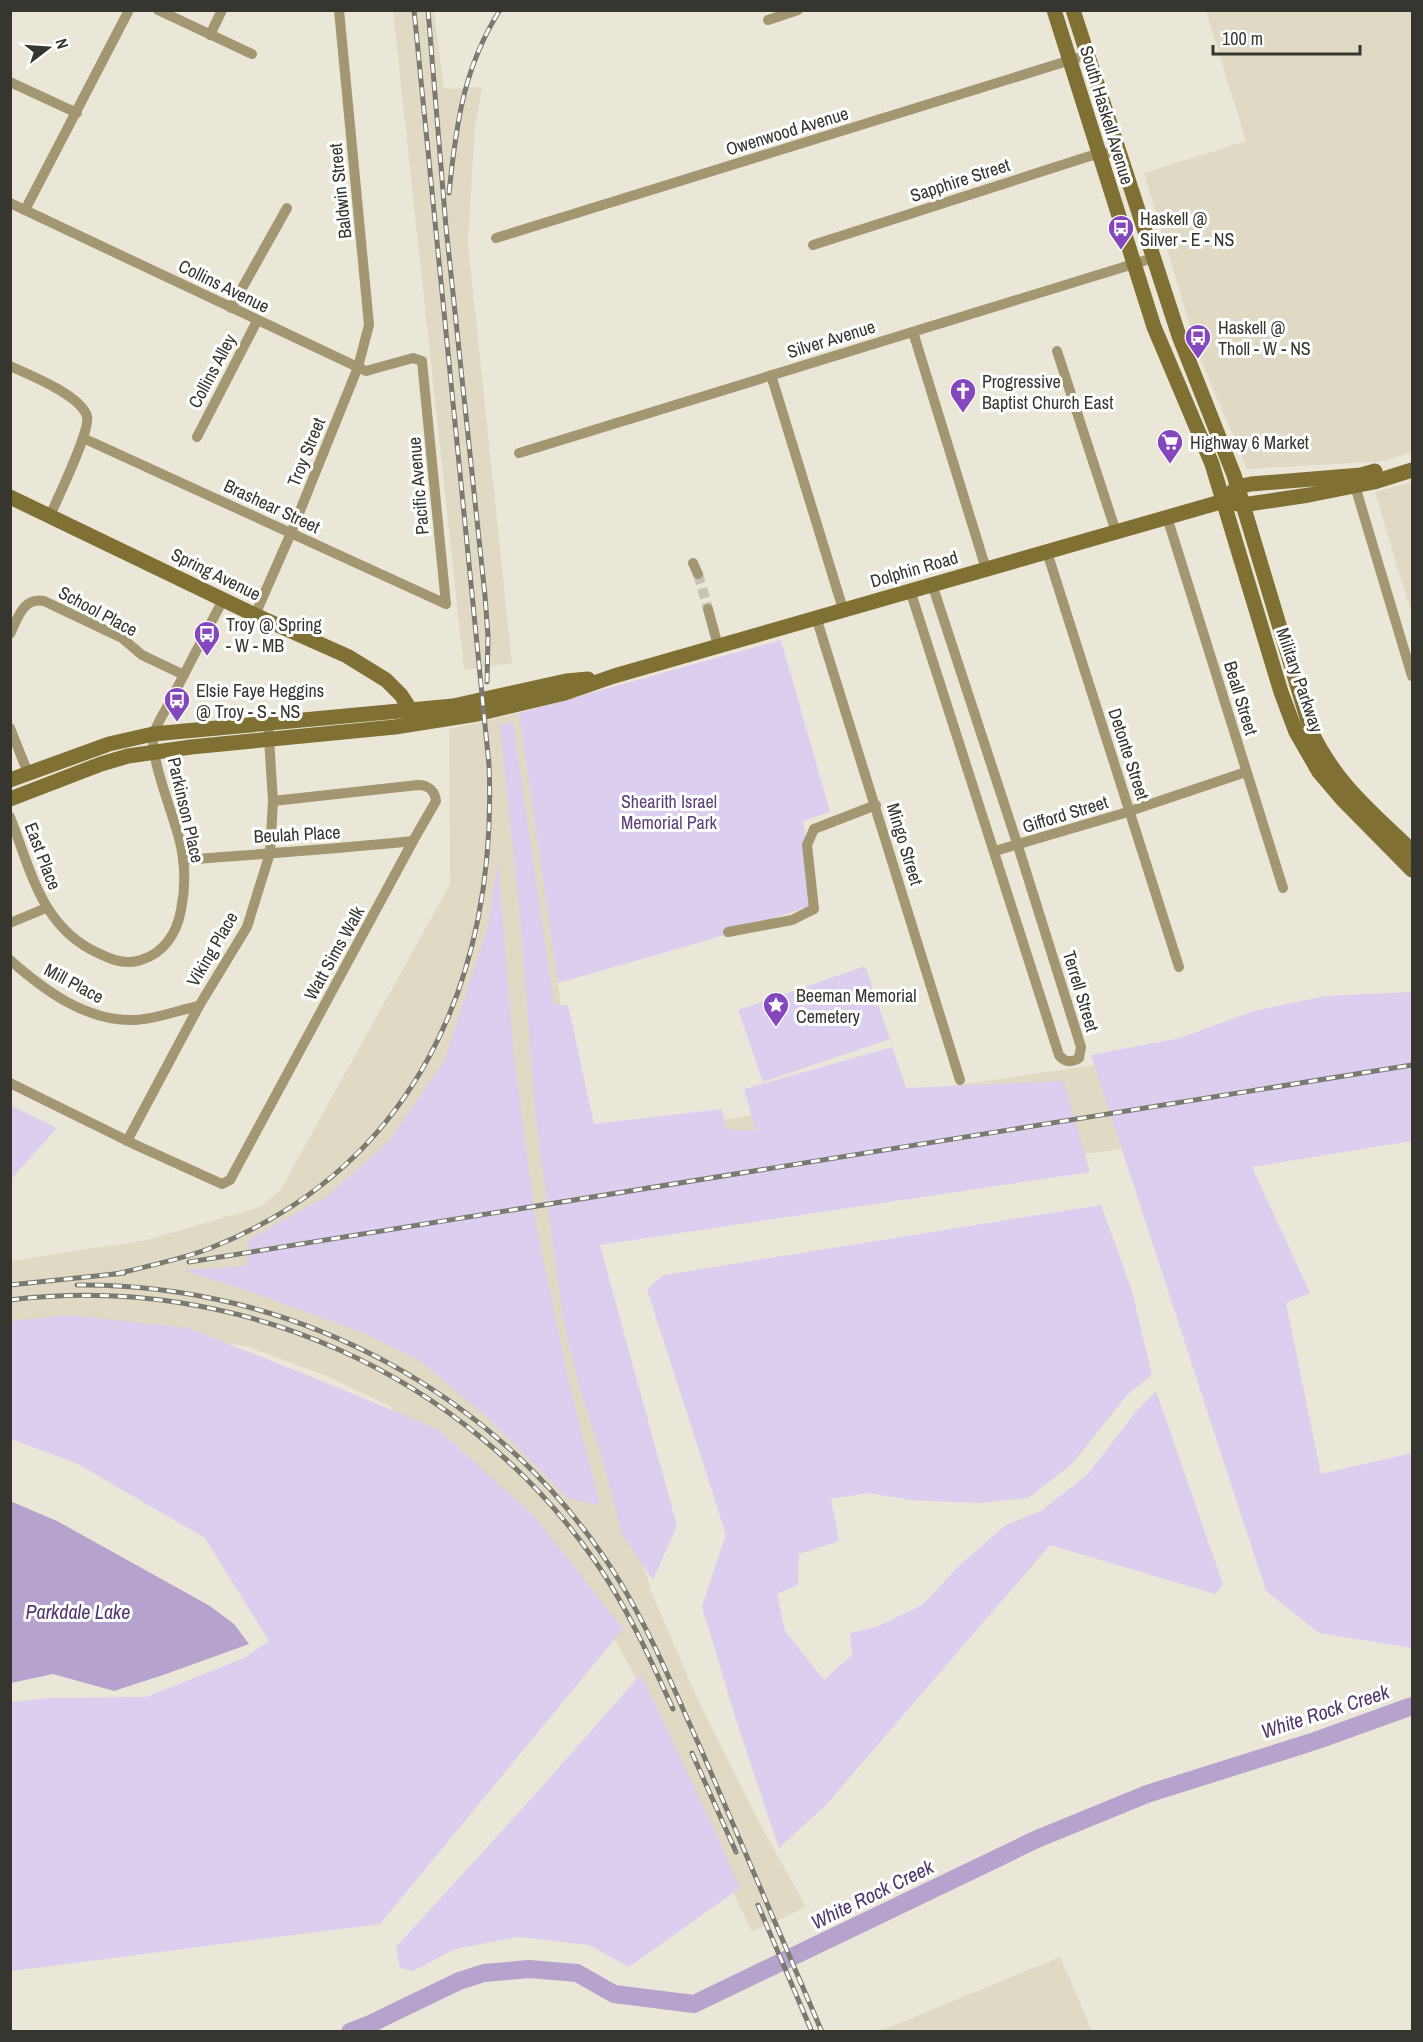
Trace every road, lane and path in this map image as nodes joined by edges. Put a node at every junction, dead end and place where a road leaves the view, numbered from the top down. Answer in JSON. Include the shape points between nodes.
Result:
{"nodes":[{"id":1,"x":129,"y":10,"type":"edge"},
{"id":2,"x":158,"y":10,"type":"edge"},
{"id":3,"x":222,"y":10,"type":"edge"},
{"id":4,"x":339,"y":10,"type":"edge"},
{"id":5,"x":798,"y":10,"type":"edge"},
{"id":6,"x":1054,"y":10,"type":"edge"},
{"id":7,"x":1073,"y":10,"type":"edge"},
{"id":8,"x":768,"y":20,"type":"dead end"},
{"id":9,"x":210,"y":35,"type":"junction"},
{"id":10,"x":252,"y":54,"type":"dead end"},
{"id":11,"x":1087,"y":55,"type":"junction"},
{"id":12,"x":1070,"y":60,"type":"junction"},
{"id":13,"x":10,"y":82,"type":"edge"},
{"id":14,"x":77,"y":113,"type":"junction"},
{"id":15,"x":1118,"y":151,"type":"junction"},
{"id":16,"x":1098,"y":155,"type":"junction"},
{"id":17,"x":10,"y":203,"type":"edge"},
{"id":18,"x":287,"y":208,"type":"dead end"},
{"id":19,"x":25,"y":210,"type":"junction"},
{"id":20,"x":496,"y":238,"type":"dead end"},
{"id":21,"x":813,"y":244,"type":"dead end"},
{"id":22,"x":1153,"y":258,"type":"junction"},
{"id":23,"x":1134,"y":265,"type":"junction"},
{"id":24,"x":231,"y":308,"type":"junction"},
{"id":25,"x":257,"y":321,"type":"junction"},
{"id":26,"x":913,"y":332,"type":"junction"},
{"id":27,"x":1179,"y":336,"type":"junction"},
{"id":28,"x":1160,"y":343,"type":"junction"},
{"id":29,"x":1057,"y":351,"type":"dead end"},
{"id":30,"x":423,"y":365,"type":"joint"},
{"id":31,"x":10,"y":366,"type":"edge"},
{"id":32,"x":358,"y":368,"type":"junction"},
{"id":33,"x":771,"y":375,"type":"junction"},
{"id":34,"x":196,"y":437,"type":"dead end"},
{"id":35,"x":83,"y":438,"type":"junction"},
{"id":36,"x":519,"y":453,"type":"dead end"},
{"id":37,"x":1413,"y":462,"type":"edge"},
{"id":38,"x":1413,"y":470,"type":"edge"},
{"id":39,"x":1355,"y":486,"type":"junction"},
{"id":40,"x":1237,"y":487,"type":"junction"},
{"id":41,"x":10,"y":497,"type":"edge"},
{"id":42,"x":1224,"y":501,"type":"junction"},
{"id":43,"x":1242,"y":505,"type":"junction"},
{"id":44,"x":50,"y":516,"type":"junction"},
{"id":45,"x":1167,"y":517,"type":"junction"},
{"id":46,"x":1116,"y":532,"type":"junction"},
{"id":47,"x":291,"y":533,"type":"junction"},
{"id":48,"x":1047,"y":552,"type":"junction"},
{"id":49,"x":693,"y":563,"type":"dead end"},
{"id":50,"x":986,"y":569,"type":"junction"},
{"id":51,"x":698,"y":574,"type":"tunnel mouth"},
{"id":52,"x":932,"y":584,"type":"junction"},
{"id":53,"x":910,"y":590,"type":"junction"},
{"id":54,"x":224,"y":600,"type":"junction"},
{"id":55,"x":446,"y":604,"type":"joint"},
{"id":56,"x":708,"y":609,"type":"tunnel mouth"},
{"id":57,"x":843,"y":609,"type":"junction"},
{"id":58,"x":255,"y":615,"type":"junction"},
{"id":59,"x":816,"y":617,"type":"junction"},
{"id":60,"x":10,"y":634,"type":"edge"},
{"id":61,"x":718,"y":646,"type":"junction"},
{"id":62,"x":184,"y":675,"type":"junction"},
{"id":63,"x":1413,"y":676,"type":"edge"},
{"id":64,"x":414,"y":717,"type":"junction"},
{"id":65,"x":268,"y":723,"type":"junction"},
{"id":66,"x":10,"y":728,"type":"edge"},
{"id":67,"x":153,"y":734,"type":"junction"},
{"id":68,"x":269,"y":740,"type":"junction"},
{"id":69,"x":155,"y":751,"type":"junction"},
{"id":70,"x":1246,"y":772,"type":"junction"},
{"id":71,"x":28,"y":773,"type":"junction"},
{"id":72,"x":10,"y":780,"type":"edge"},
{"id":73,"x":10,"y":799,"type":"edge"},
{"id":74,"x":273,"y":801,"type":"junction"},
{"id":75,"x":876,"y":805,"type":"junction"},
{"id":76,"x":1130,"y":811,"type":"junction"},
{"id":77,"x":10,"y":817,"type":"edge"},
{"id":78,"x":413,"y":841,"type":"junction"},
{"id":79,"x":1018,"y":846,"type":"junction"},
{"id":80,"x":995,"y":851,"type":"junction"},
{"id":81,"x":1413,"y":851,"type":"edge"},
{"id":82,"x":270,"y":854,"type":"junction"},
{"id":83,"x":183,"y":860,"type":"junction"},
{"id":84,"x":1413,"y":870,"type":"edge"},
{"id":85,"x":1283,"y":888,"type":"dead end"},
{"id":86,"x":46,"y":908,"type":"junction"},
{"id":87,"x":10,"y":923,"type":"edge"},
{"id":88,"x":728,"y":932,"type":"dead end"},
{"id":89,"x":10,"y":960,"type":"edge"},
{"id":90,"x":1179,"y":967,"type":"dead end"},
{"id":91,"x":199,"y":1006,"type":"junction"},
{"id":92,"x":960,"y":1080,"type":"dead end"},
{"id":93,"x":10,"y":1083,"type":"edge"},
{"id":94,"x":130,"y":1142,"type":"junction"}],
"edges":[{"from":1,"to":14,"type":"street"},
{"from":2,"to":9,"type":"street"},
{"from":3,"to":9,"type":"street"},
{"from":4,"to":32,"type":"street","name":"Baldwin Street","via":[[369,325]]},
{"from":5,"to":8,"type":"street"},
{"from":6,"to":12,"type":"main road","name":"South Haskell Avenue"},
{"from":7,"to":11,"type":"main road","name":"South Haskell Avenue"},
{"from":9,"to":10,"type":"street"},
{"from":11,"to":12,"type":"street","name":"Owenwood Avenue"},
{"from":11,"to":15,"type":"main road","name":"South Haskell Avenue"},
{"from":12,"to":16,"type":"main road","name":"South Haskell Avenue"},
{"from":12,"to":20,"type":"street","name":"Owenwood Avenue"},
{"from":13,"to":14,"type":"street"},
{"from":14,"to":19,"type":"street"},
{"from":15,"to":16,"type":"street","name":"Sapphire Street"},
{"from":15,"to":22,"type":"main road","name":"South Haskell Avenue"},
{"from":16,"to":21,"type":"street","name":"Sapphire Street"},
{"from":16,"to":23,"type":"main road","name":"South Haskell Avenue"},
{"from":17,"to":19,"type":"street","name":"Collins Avenue"},
{"from":18,"to":24,"type":"street"},
{"from":19,"to":24,"type":"street","name":"Collins Avenue"},
{"from":22,"to":23,"type":"street","name":"Silver Avenue"},
{"from":22,"to":27,"type":"main road","name":"South Haskell Avenue"},
{"from":23,"to":26,"type":"street","name":"Silver Avenue"},
{"from":23,"to":28,"type":"main road","name":"South Haskell Avenue"},
{"from":24,"to":25,"type":"street","name":"Collins Avenue"},
{"from":25,"to":32,"type":"street","name":"Collins Avenue"},
{"from":25,"to":34,"type":"street","name":"Collins Alley"},
{"from":26,"to":33,"type":"street","name":"Silver Avenue"},
{"from":26,"to":50,"type":"street"},
{"from":27,"to":28,"type":"main road"},
{"from":27,"to":40,"type":"main road","name":"South Haskell Avenue"},
{"from":28,"to":42,"type":"main road","name":"South Haskell Avenue","via":[[1203,441]]},
{"from":29,"to":46,"type":"street"},
{"from":30,"to":32,"type":"street","name":"Collins Avenue","via":[[414,358],[369,371]]},
{"from":30,"to":55,"type":"street","name":"Pacific Avenue"},
{"from":31,"to":35,"type":"street","via":[[76,402],[87,421]]},
{"from":32,"to":47,"type":"street","name":"Troy Street"},
{"from":33,"to":36,"type":"street","name":"Silver Avenue"},
{"from":33,"to":57,"type":"street"},
{"from":35,"to":44,"type":"street"},
{"from":35,"to":47,"type":"street","name":"Brashear Street"},
{"from":37,"to":40,"type":"main road","via":[[1361,475]]},
{"from":38,"to":39,"type":"main road","name":"Dolphin Road"},
{"from":39,"to":43,"type":"main road","name":"Dolphin Road"},
{"from":39,"to":63,"type":"street"},
{"from":40,"to":42,"type":"main road"},
{"from":40,"to":43,"type":"main road","name":"Military Parkway"},
{"from":41,"to":44,"type":"main road","name":"Spring Avenue"},
{"from":42,"to":43,"type":"main road","name":"Dolphin Road"},
{"from":42,"to":45,"type":"main road","name":"Dolphin Road"},
{"from":42,"to":84,"type":"main road","name":"Military Parkway","via":[[1281,692],[1305,752],[1342,799]]},
{"from":43,"to":81,"type":"main road","name":"Military Parkway","via":[[1318,746],[1349,791]]},
{"from":44,"to":54,"type":"main road","name":"Spring Avenue"},
{"from":45,"to":46,"type":"main road","name":"Dolphin Road"},
{"from":45,"to":70,"type":"street","name":"Beall Street"},
{"from":46,"to":48,"type":"main road","name":"Dolphin Road"},
{"from":47,"to":55,"type":"street","name":"Brashear Street"},
{"from":47,"to":58,"type":"street","name":"Troy Street"},
{"from":48,"to":50,"type":"main road","name":"Dolphin Road"},
{"from":48,"to":76,"type":"street","name":"Detonte Street"},
{"from":49,"to":51,"type":"street"},
{"from":50,"to":52,"type":"main road","name":"Dolphin Road"},
{"from":52,"to":53,"type":"main road","name":"Dolphin Road"},
{"from":52,"to":79,"type":"street","name":"Terrell Street"},
{"from":53,"to":57,"type":"main road","name":"Dolphin Road"},
{"from":53,"to":80,"type":"street","name":"Terrell Street"},
{"from":54,"to":58,"type":"main road","name":"Spring Avenue"},
{"from":54,"to":62,"type":"street"},
{"from":56,"to":61,"type":"street"},
{"from":57,"to":59,"type":"main road","name":"Dolphin Road"},
{"from":58,"to":64,"type":"main road","name":"Spring Avenue","via":[[347,656],[386,680]]},
{"from":59,"to":61,"type":"main road","name":"Dolphin Road"},
{"from":59,"to":75,"type":"street","name":"Mingo Street"},
{"from":60,"to":62,"type":"street","name":"School Place","via":[[27,603],[44,601],[122,638],[142,655]]},
{"from":61,"to":64,"type":"main road","name":"Dolphin Road","via":[[565,693],[477,714]]},
{"from":62,"to":67,"type":"street"},
{"from":64,"to":65,"type":"main road"},
{"from":64,"to":68,"type":"main road"},
{"from":65,"to":67,"type":"main road"},
{"from":65,"to":68,"type":"street","name":"Viking Place"},
{"from":66,"to":71,"type":"street"},
{"from":67,"to":69,"type":"street"},
{"from":67,"to":71,"type":"main road","via":[[109,744]]},
{"from":68,"to":69,"type":"main road"},
{"from":68,"to":74,"type":"street","name":"Viking Place"},
{"from":69,"to":73,"type":"main road","via":[[108,762]]},
{"from":69,"to":83,"type":"street","name":"Parkinson Place"},
{"from":70,"to":76,"type":"street","name":"Gifford Street"},
{"from":70,"to":85,"type":"street","name":"Beall Street"},
{"from":71,"to":72,"type":"main road"},
{"from":74,"to":78,"type":"street","name":"Watt Sims Walk","via":[[425,785],[436,801]]},
{"from":74,"to":82,"type":"street","name":"Viking Place"},
{"from":75,"to":88,"type":"street","via":[[814,829],[807,845],[814,909],[792,920]]},
{"from":75,"to":92,"type":"street","name":"Mingo Street"},
{"from":76,"to":79,"type":"street","name":"Gifford Street"},
{"from":76,"to":90,"type":"street","name":"Detonte Street"},
{"from":77,"to":86,"type":"street","name":"East Place"},
{"from":78,"to":82,"type":"street","name":"Beulah Place"},
{"from":78,"to":94,"type":"street","name":"Watt Sims Walk","via":[[230,1180],[222,1184]]},
{"from":79,"to":80,"type":"street","name":"Gifford Street"},
{"from":79,"to":80,"type":"street","name":"Terrell Street","via":[[1082,1047],[1079,1058],[1072,1062],[1059,1055]]},
{"from":82,"to":83,"type":"street","name":"Beulah Place"},
{"from":82,"to":91,"type":"street","name":"Viking Place","via":[[247,927]]},
{"from":83,"to":86,"type":"street","name":"Parkinson Place","via":[[184,895],[178,923],[156,954],[136,962],[122,962],[77,942]]},
{"from":86,"to":87,"type":"street"},
{"from":89,"to":91,"type":"street","name":"Mill Place","via":[[50,992],[101,1016],[137,1020]]},
{"from":91,"to":94,"type":"street","name":"Viking Place"},
{"from":93,"to":94,"type":"street"}]}
